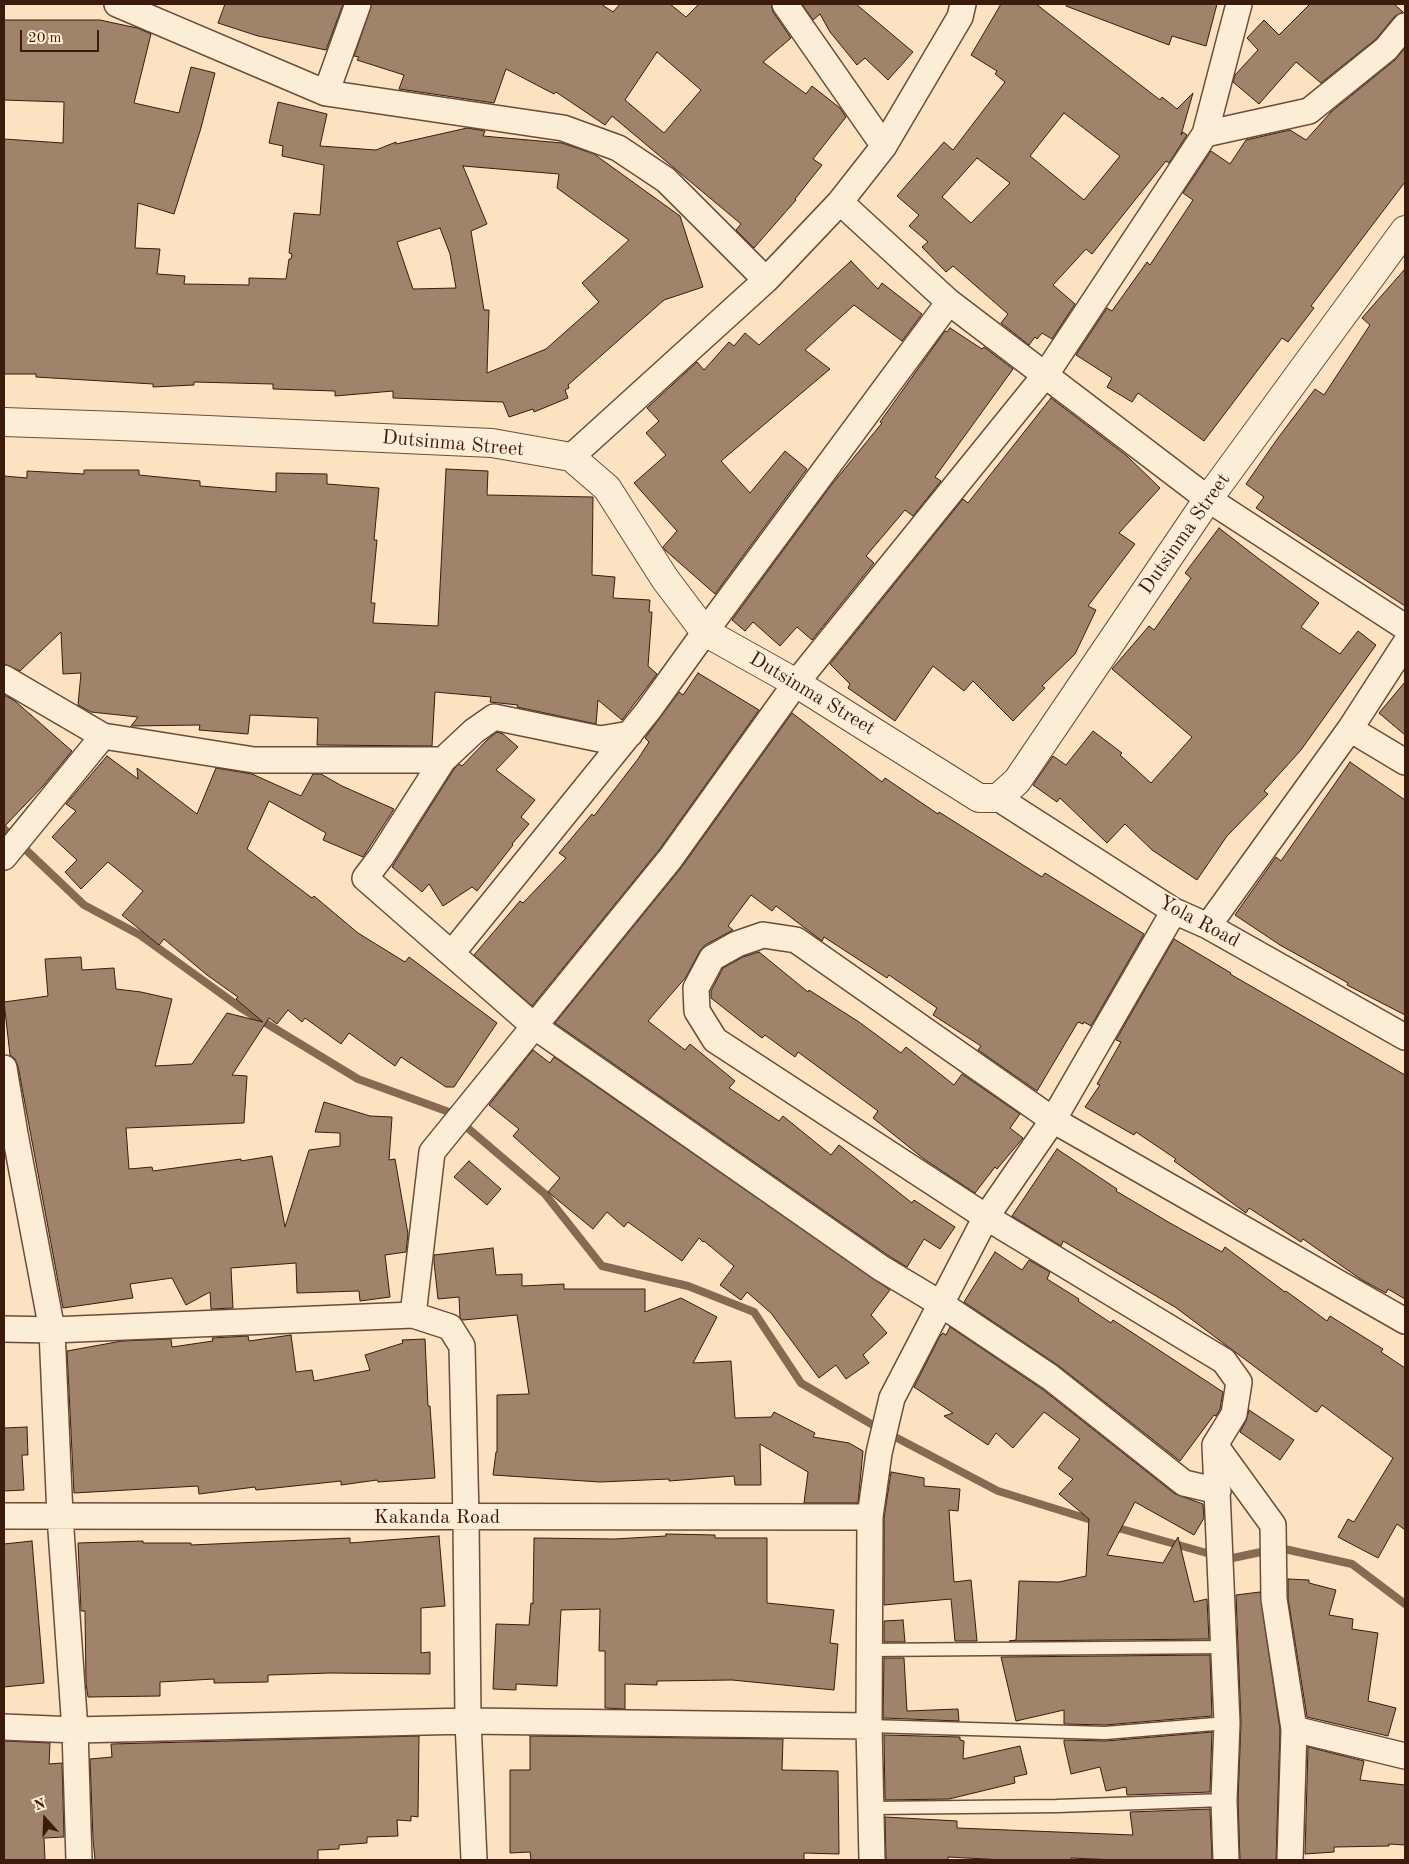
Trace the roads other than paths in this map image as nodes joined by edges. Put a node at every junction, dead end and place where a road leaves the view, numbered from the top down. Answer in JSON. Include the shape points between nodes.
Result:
{"nodes":[{"id":1,"x":117,"y":4,"type":"edge"},
{"id":2,"x":358,"y":4,"type":"edge"},
{"id":3,"x":785,"y":4,"type":"edge"},
{"id":4,"x":963,"y":4,"type":"edge"},
{"id":5,"x":1239,"y":4,"type":"edge"},
{"id":6,"x":1405,"y":26,"type":"edge"},
{"id":7,"x":326,"y":93,"type":"junction"},
{"id":8,"x":1205,"y":134,"type":"junction"},
{"id":9,"x":884,"y":146,"type":"junction"},
{"id":10,"x":840,"y":202,"type":"junction"},
{"id":11,"x":1405,"y":230,"type":"edge"},
{"id":12,"x":766,"y":280,"type":"junction"},
{"id":13,"x":949,"y":302,"type":"junction"},
{"id":14,"x":1046,"y":374,"type":"junction"},
{"id":15,"x":4,"y":422,"type":"edge"},
{"id":16,"x":571,"y":456,"type":"junction"},
{"id":17,"x":1208,"y":499,"type":"junction"},
{"id":18,"x":1405,"y":628,"type":"edge"},
{"id":19,"x":705,"y":632,"type":"junction"},
{"id":20,"x":1405,"y":644,"type":"edge"},
{"id":21,"x":4,"y":678,"type":"edge"},
{"id":22,"x":796,"y":682,"type":"junction"},
{"id":23,"x":1350,"y":729,"type":"junction"},
{"id":24,"x":630,"y":734,"type":"junction"},
{"id":25,"x":103,"y":736,"type":"junction"},
{"id":26,"x":443,"y":760,"type":"junction"},
{"id":27,"x":1405,"y":762,"type":"edge"},
{"id":28,"x":998,"y":798,"type":"junction"},
{"id":29,"x":4,"y":856,"type":"edge"},
{"id":30,"x":1174,"y":911,"type":"junction"},
{"id":31,"x":1208,"y":926,"type":"junction"},
{"id":32,"x":452,"y":954,"type":"junction"},
{"id":33,"x":534,"y":1026,"type":"junction"},
{"id":34,"x":1405,"y":1038,"type":"edge"},
{"id":35,"x":4,"y":1068,"type":"edge"},
{"id":36,"x":1053,"y":1120,"type":"junction"},
{"id":37,"x":986,"y":1217,"type":"junction"},
{"id":38,"x":941,"y":1304,"type":"junction"},
{"id":39,"x":413,"y":1315,"type":"junction"},
{"id":40,"x":1405,"y":1321,"type":"edge"},
{"id":41,"x":4,"y":1329,"type":"edge"},
{"id":42,"x":52,"y":1330,"type":"junction"},
{"id":43,"x":1214,"y":1445,"type":"junction"},
{"id":44,"x":1218,"y":1491,"type":"junction"},
{"id":45,"x":4,"y":1516,"type":"edge"},
{"id":46,"x":60,"y":1516,"type":"junction"},
{"id":47,"x":870,"y":1517,"type":"junction"},
{"id":48,"x":466,"y":1518,"type":"junction"},
{"id":49,"x":1224,"y":1647,"type":"junction"},
{"id":50,"x":869,"y":1650,"type":"junction"},
{"id":51,"x":468,"y":1720,"type":"junction"},
{"id":52,"x":1227,"y":1723,"type":"junction"},
{"id":53,"x":868,"y":1726,"type":"junction"},
{"id":54,"x":4,"y":1727,"type":"edge"},
{"id":55,"x":1294,"y":1729,"type":"junction"},
{"id":56,"x":75,"y":1730,"type":"junction"},
{"id":57,"x":1405,"y":1756,"type":"edge"},
{"id":58,"x":1224,"y":1800,"type":"junction"},
{"id":59,"x":870,"y":1808,"type":"junction"},
{"id":60,"x":79,"y":1860,"type":"edge"},
{"id":61,"x":474,"y":1860,"type":"edge"},
{"id":62,"x":872,"y":1860,"type":"edge"},
{"id":63,"x":1226,"y":1860,"type":"edge"},
{"id":64,"x":1290,"y":1860,"type":"edge"}],
"edges":[{"from":1,"to":7,"type":"street"},
{"from":2,"to":7,"type":"street"},
{"from":3,"to":9,"type":"street"},
{"from":4,"to":9,"type":"street","via":[[960,17]]},
{"from":5,"to":8,"type":"street"},
{"from":6,"to":8,"type":"street","via":[[1386,49],[1309,111]]},
{"from":7,"to":12,"type":"street","via":[[563,128],[618,148],[666,180]]},
{"from":8,"to":14,"type":"street"},
{"from":9,"to":10,"type":"street"},
{"from":10,"to":12,"type":"street"},
{"from":10,"to":13,"type":"street"},
{"from":11,"to":17,"type":"street","name":"Dutsinma Street"},
{"from":12,"to":16,"type":"street"},
{"from":13,"to":14,"type":"street"},
{"from":13,"to":19,"type":"street"},
{"from":14,"to":17,"type":"street"},
{"from":14,"to":22,"type":"street"},
{"from":15,"to":16,"type":"street","name":"Dutsinma Street","via":[[492,443]]},
{"from":16,"to":19,"type":"street","name":"Dutsinma Street","via":[[607,488],[665,580]]},
{"from":17,"to":18,"type":"street"},
{"from":17,"to":28,"type":"street","name":"Dutsinma Street","via":[[1017,781]]},
{"from":19,"to":22,"type":"street","name":"Dutsinma Street"},
{"from":19,"to":24,"type":"street"},
{"from":20,"to":23,"type":"street"},
{"from":21,"to":25,"type":"street"},
{"from":22,"to":28,"type":"street","name":"Dutsinma Street","via":[[980,798]]},
{"from":22,"to":33,"type":"street","via":[[670,859]]},
{"from":23,"to":27,"type":"street"},
{"from":23,"to":31,"type":"street"},
{"from":24,"to":26,"type":"street","via":[[600,739],[494,717]]},
{"from":24,"to":32,"type":"street"},
{"from":25,"to":26,"type":"street","via":[[254,760]]},
{"from":25,"to":29,"type":"street"},
{"from":26,"to":32,"type":"street","via":[[365,878]]},
{"from":28,"to":30,"type":"street","name":"Yola Road"},
{"from":30,"to":31,"type":"street","name":"Yola Road"},
{"from":30,"to":36,"type":"street"},
{"from":31,"to":34,"type":"street","name":"Yola Road"},
{"from":32,"to":33,"type":"street"},
{"from":33,"to":38,"type":"street","via":[[881,1268]]},
{"from":33,"to":39,"type":"street","via":[[432,1152]]},
{"from":35,"to":42,"type":"street"},
{"from":36,"to":37,"type":"street"},
{"from":36,"to":37,"type":"street","via":[[796,940],[763,935],[712,958],[696,988],[696,1011],[715,1040]]},
{"from":36,"to":40,"type":"street"},
{"from":37,"to":38,"type":"street"},
{"from":37,"to":43,"type":"street","via":[[1224,1361],[1238,1382],[1234,1414]]},
{"from":38,"to":44,"type":"street","via":[[1050,1377],[1184,1483]]},
{"from":38,"to":47,"type":"street","via":[[892,1398],[879,1454]]},
{"from":39,"to":42,"type":"street"},
{"from":39,"to":48,"type":"street","via":[[450,1327],[462,1346]]},
{"from":41,"to":42,"type":"street"},
{"from":42,"to":46,"type":"street"},
{"from":43,"to":44,"type":"street"},
{"from":43,"to":55,"type":"street","via":[[1273,1525],[1274,1599]]},
{"from":44,"to":49,"type":"street"},
{"from":45,"to":46,"type":"street","name":"Kakanda Road"},
{"from":46,"to":48,"type":"street","name":"Kakanda Road"},
{"from":46,"to":56,"type":"street"},
{"from":47,"to":48,"type":"street","name":"Kakanda Road"},
{"from":47,"to":50,"type":"street"},
{"from":48,"to":51,"type":"street"},
{"from":49,"to":50,"type":"lane"},
{"from":49,"to":52,"type":"street"},
{"from":50,"to":53,"type":"street"},
{"from":51,"to":53,"type":"street"},
{"from":51,"to":56,"type":"street"},
{"from":51,"to":61,"type":"street"},
{"from":52,"to":53,"type":"lane","via":[[1105,1733]]},
{"from":52,"to":58,"type":"street"},
{"from":53,"to":59,"type":"street"},
{"from":54,"to":56,"type":"street"},
{"from":55,"to":57,"type":"street"},
{"from":55,"to":64,"type":"street"},
{"from":56,"to":60,"type":"street"},
{"from":58,"to":59,"type":"lane"},
{"from":58,"to":63,"type":"street"},
{"from":59,"to":62,"type":"street"}]}
